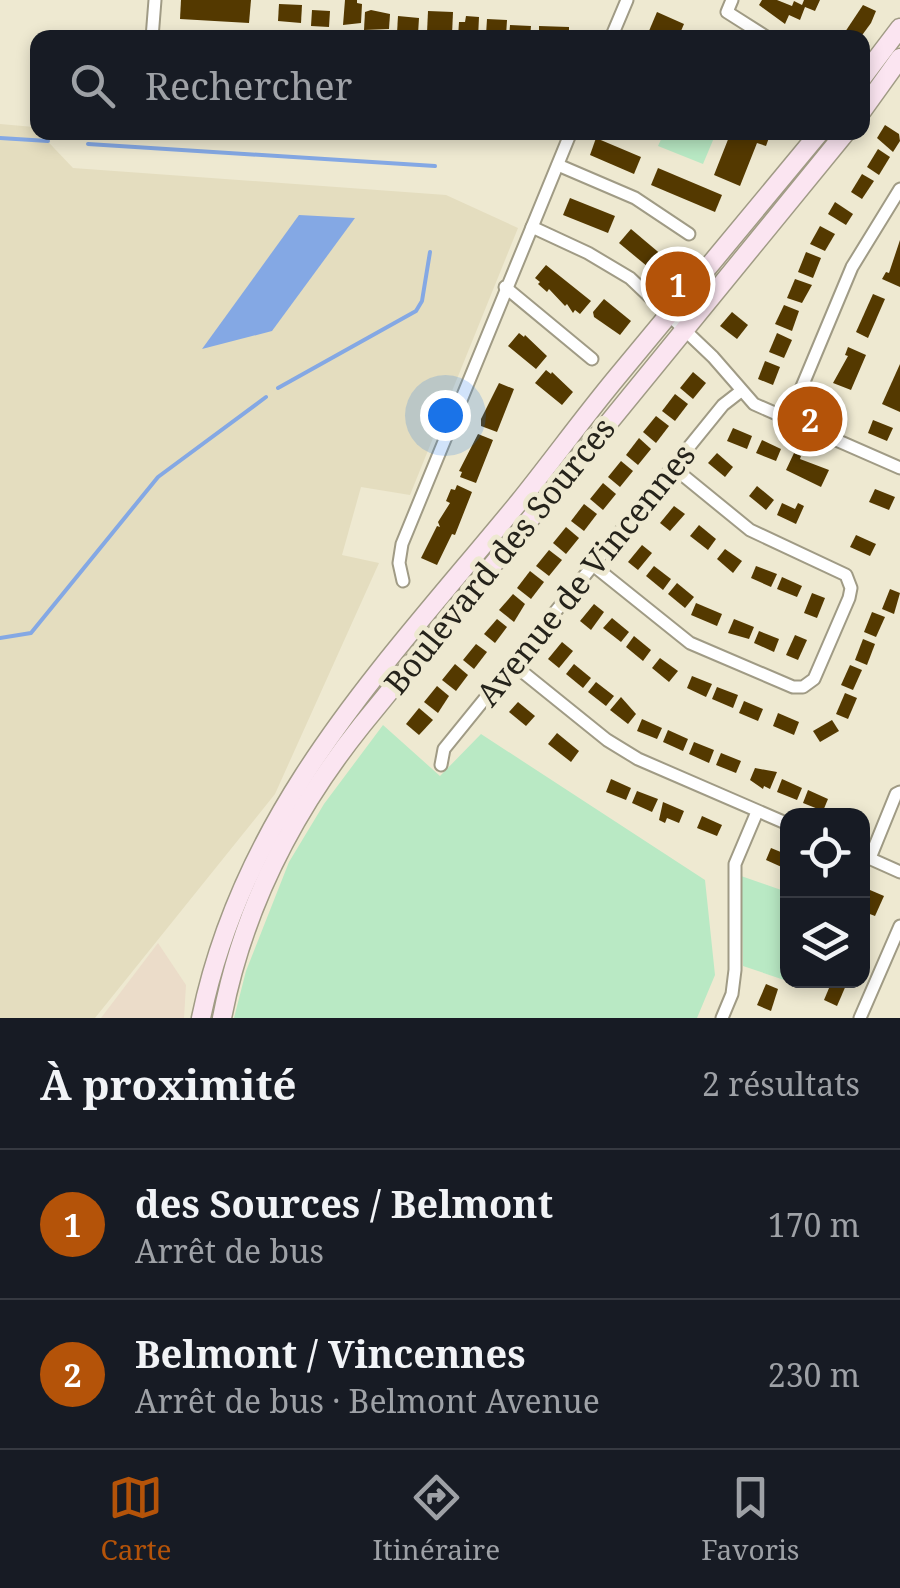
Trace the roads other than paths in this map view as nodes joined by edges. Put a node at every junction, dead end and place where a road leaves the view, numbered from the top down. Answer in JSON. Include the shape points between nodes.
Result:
{"nodes":[{"id":1,"x":154,"y":0,"type":"edge"},
{"id":2,"x":627,"y":0,"type":"edge"},
{"id":3,"x":732,"y":0,"type":"edge"},
{"id":4,"x":900,"y":28,"type":"edge"},
{"id":5,"x":152,"y":30,"type":"edge"},
{"id":6,"x":615,"y":30,"type":"edge"},
{"id":7,"x":755,"y":30,"type":"edge"},
{"id":8,"x":900,"y":58,"type":"edge"},
{"id":9,"x":870,"y":67,"type":"edge"},
{"id":10,"x":870,"y":100,"type":"edge"},
{"id":11,"x":568,"y":140,"type":"edge"},
{"id":12,"x":813,"y":140,"type":"edge"},
{"id":13,"x":839,"y":140,"type":"edge"},
{"id":14,"x":558,"y":164,"type":"junction"},
{"id":15,"x":900,"y":189,"type":"edge"},
{"id":16,"x":532,"y":227,"type":"junction"},
{"id":17,"x":689,"y":234,"type":"dead end"},
{"id":18,"x":505,"y":288,"type":"junction"},
{"id":19,"x":669,"y":314,"type":"junction"},
{"id":20,"x":685,"y":330,"type":"junction"},
{"id":21,"x":592,"y":359,"type":"dead end"},
{"id":22,"x":741,"y":391,"type":"junction"},
{"id":23,"x":788,"y":420,"type":"junction"},
{"id":24,"x":674,"y":468,"type":"junction"},
{"id":25,"x":900,"y":468,"type":"edge"},
{"id":26,"x":594,"y":566,"type":"junction"},
{"id":27,"x":403,"y":581,"type":"dead end"},
{"id":28,"x":514,"y":664,"type":"junction"},
{"id":29,"x":441,"y":765,"type":"dead end"},
{"id":30,"x":899,"y":789,"type":"edge"},
{"id":31,"x":757,"y":812,"type":"junction"},
{"id":32,"x":780,"y":821,"type":"edge"},
{"id":33,"x":870,"y":849,"type":"edge"},
{"id":34,"x":870,"y":859,"type":"edge"},
{"id":35,"x":900,"y":872,"type":"edge"},
{"id":36,"x":900,"y":926,"type":"edge"},
{"id":37,"x":201,"y":1018,"type":"edge"},
{"id":38,"x":222,"y":1018,"type":"edge"},
{"id":39,"x":722,"y":1018,"type":"edge"},
{"id":40,"x":860,"y":1018,"type":"edge"}],
"edges":[{"from":1,"to":5,"type":"street"},
{"from":2,"to":6,"type":"street"},
{"from":3,"to":7,"type":"street","via":[[727,12]]},
{"from":4,"to":9,"type":"main road"},
{"from":8,"to":10,"type":"main road"},
{"from":11,"to":14,"type":"street"},
{"from":12,"to":19,"type":"main road","name":"Boulevard des Sources"},
{"from":13,"to":20,"type":"main road","name":"Boulevard des Sources"},
{"from":14,"to":16,"type":"street"},
{"from":14,"to":17,"type":"street","via":[[631,196]]},
{"from":15,"to":23,"type":"street","via":[[856,259]]},
{"from":16,"to":18,"type":"street"},
{"from":16,"to":19,"type":"street","via":[[627,276]]},
{"from":18,"to":21,"type":"street"},
{"from":18,"to":27,"type":"street","via":[[402,544]]},
{"from":19,"to":20,"type":"street"},
{"from":19,"to":37,"type":"main road","name":"Boulevard des Sources","via":[[304,770],[238,894]]},
{"from":20,"to":22,"type":"street"},
{"from":20,"to":38,"type":"main road","name":"Boulevard des Sources","via":[[321,779],[261,890]]},
{"from":22,"to":23,"type":"street"},
{"from":22,"to":24,"type":"street","name":"Avenue de Vincennes"},
{"from":23,"to":25,"type":"street"},
{"from":24,"to":26,"type":"street","name":"Avenue de Vincennes"},
{"from":24,"to":26,"type":"street","via":[[750,530],[846,575],[849,598],[814,679],[787,686],[695,646]]},
{"from":26,"to":28,"type":"street","name":"Avenue de Vincennes"},
{"from":28,"to":29,"type":"street","name":"Avenue de Vincennes","via":[[444,749]]},
{"from":28,"to":31,"type":"street","via":[[638,759]]},
{"from":30,"to":33,"type":"street"},
{"from":31,"to":32,"type":"street"},
{"from":31,"to":39,"type":"street","via":[[735,864],[735,970]]},
{"from":34,"to":35,"type":"street"},
{"from":36,"to":40,"type":"street"}]}
